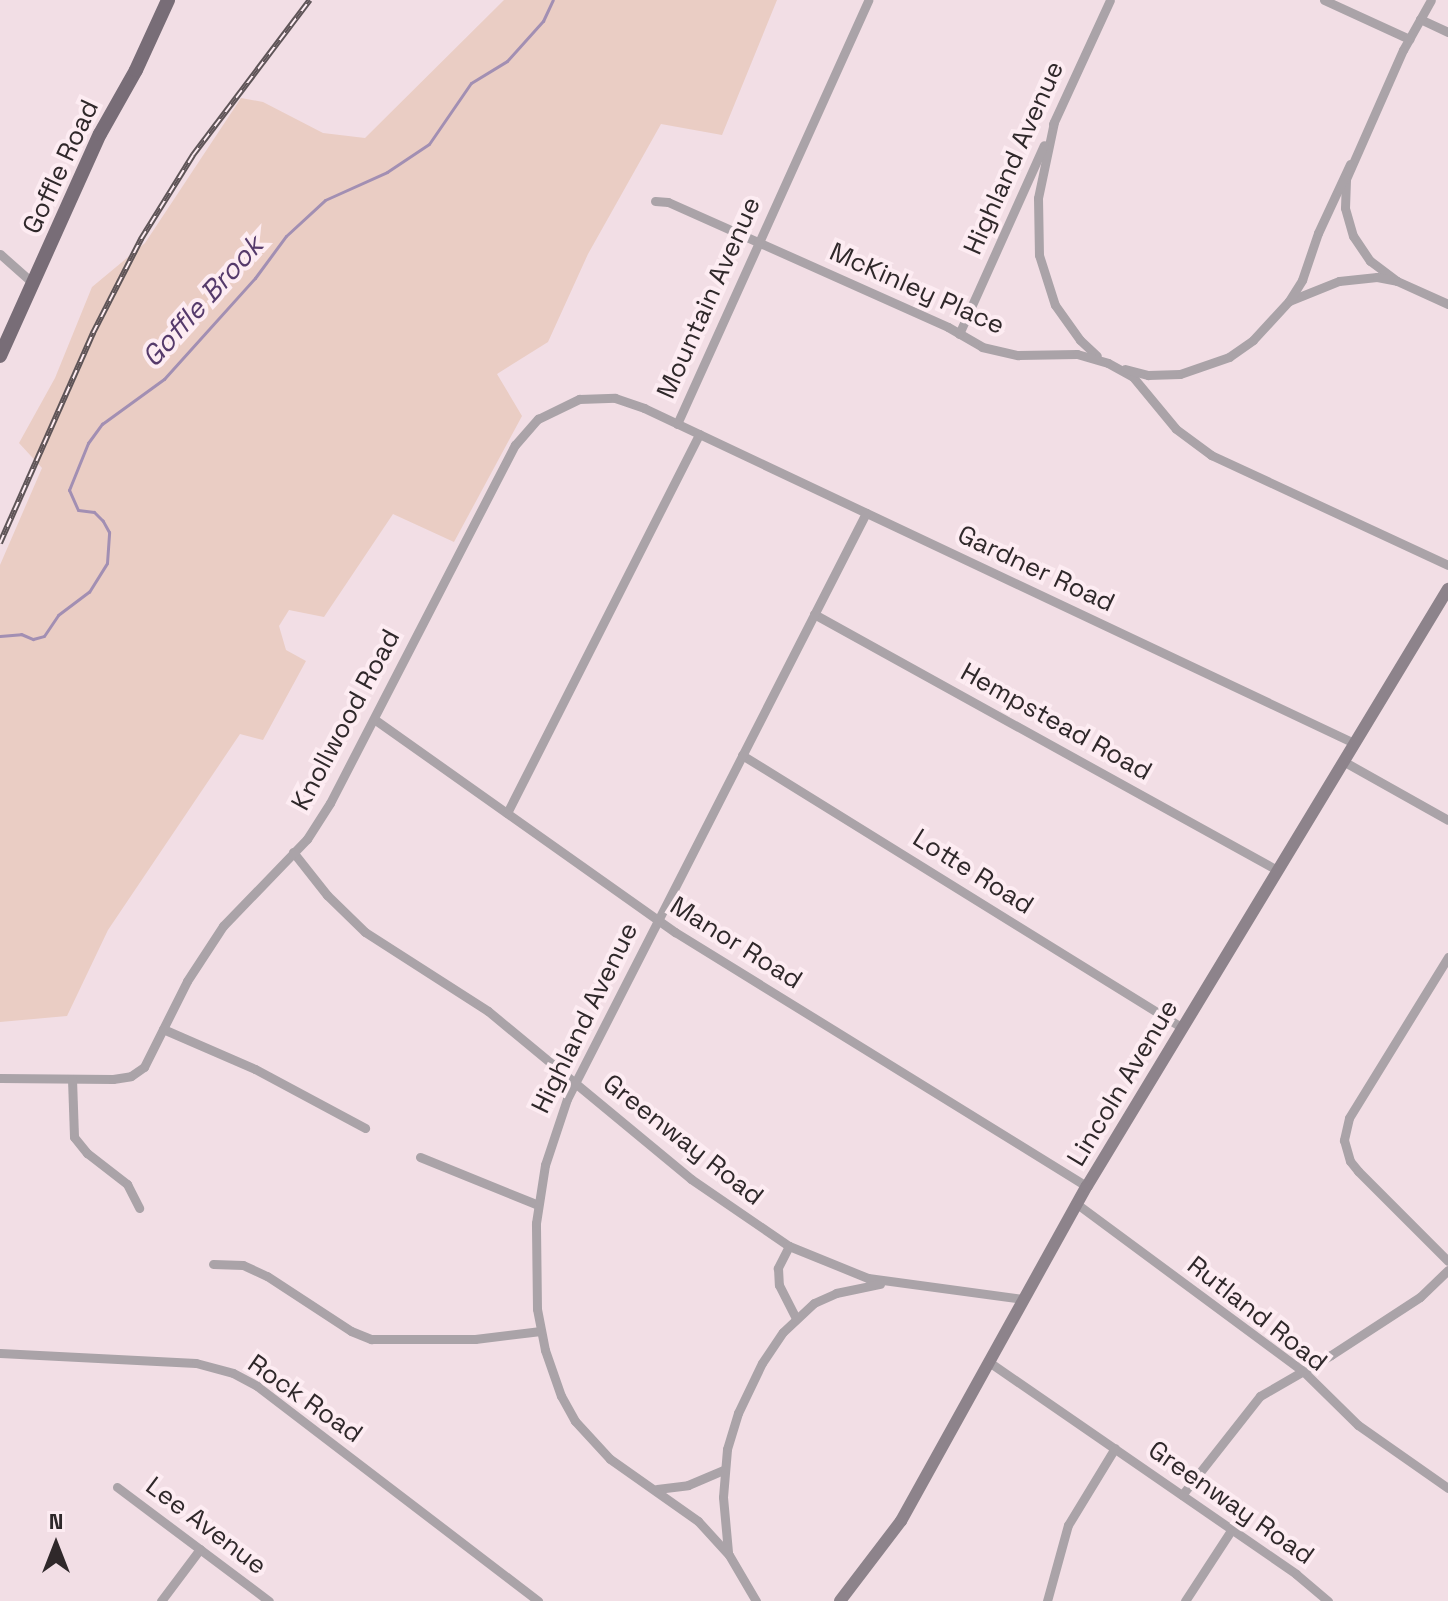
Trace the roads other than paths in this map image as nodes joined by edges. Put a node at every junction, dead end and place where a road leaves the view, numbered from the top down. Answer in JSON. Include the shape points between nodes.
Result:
{"nodes":[{"id":1,"x":168,"y":0,"type":"edge"},
{"id":2,"x":868,"y":0,"type":"edge"},
{"id":3,"x":1110,"y":0,"type":"edge"},
{"id":4,"x":1324,"y":0,"type":"edge"},
{"id":5,"x":1431,"y":0,"type":"edge"},
{"id":6,"x":1420,"y":19,"type":"junction"},
{"id":7,"x":1448,"y":32,"type":"edge"},
{"id":8,"x":1409,"y":39,"type":"junction"},
{"id":9,"x":1054,"y":122,"type":"junction"},
{"id":10,"x":1350,"y":164,"type":"junction"},
{"id":11,"x":655,"y":201,"type":"dead end"},
{"id":12,"x":758,"y":242,"type":"junction"},
{"id":13,"x":0,"y":254,"type":"edge"},
{"id":14,"x":1397,"y":281,"type":"junction"},
{"id":15,"x":34,"y":284,"type":"junction"},
{"id":16,"x":1289,"y":301,"type":"junction"},
{"id":17,"x":1448,"y":304,"type":"edge"},
{"id":18,"x":959,"y":334,"type":"junction"},
{"id":19,"x":0,"y":356,"type":"edge"},
{"id":20,"x":1108,"y":363,"type":"junction"},
{"id":21,"x":677,"y":424,"type":"junction"},
{"id":22,"x":699,"y":434,"type":"junction"},
{"id":23,"x":866,"y":513,"type":"junction"},
{"id":24,"x":1448,"y":565,"type":"edge"},
{"id":25,"x":1448,"y":589,"type":"edge"},
{"id":26,"x":814,"y":614,"type":"junction"},
{"id":27,"x":374,"y":719,"type":"junction"},
{"id":28,"x":1354,"y":743,"type":"junction"},
{"id":29,"x":742,"y":755,"type":"junction"},
{"id":30,"x":1343,"y":761,"type":"junction"},
{"id":31,"x":507,"y":813,"type":"junction"},
{"id":32,"x":1448,"y":820,"type":"edge"},
{"id":33,"x":293,"y":852,"type":"junction"},
{"id":34,"x":1277,"y":870,"type":"junction"},
{"id":35,"x":658,"y":920,"type":"junction"},
{"id":36,"x":1448,"y":957,"type":"edge"},
{"id":37,"x":1181,"y":1027,"type":"junction"},
{"id":38,"x":163,"y":1029,"type":"junction"},
{"id":39,"x":0,"y":1078,"type":"edge"},
{"id":40,"x":72,"y":1079,"type":"junction"},
{"id":41,"x":575,"y":1084,"type":"junction"},
{"id":42,"x":365,"y":1128,"type":"dead end"},
{"id":43,"x":420,"y":1157,"type":"dead end"},
{"id":44,"x":1087,"y":1186,"type":"junction"},
{"id":45,"x":1077,"y":1204,"type":"junction"},
{"id":46,"x":538,"y":1205,"type":"junction"},
{"id":47,"x":139,"y":1208,"type":"dead end"},
{"id":48,"x":789,"y":1246,"type":"junction"},
{"id":49,"x":1448,"y":1261,"type":"edge"},
{"id":50,"x":213,"y":1264,"type":"dead end"},
{"id":51,"x":1448,"y":1270,"type":"edge"},
{"id":52,"x":895,"y":1282,"type":"junction"},
{"id":53,"x":1023,"y":1299,"type":"junction"},
{"id":54,"x":796,"y":1318,"type":"junction"},
{"id":55,"x":541,"y":1331,"type":"junction"},
{"id":56,"x":0,"y":1353,"type":"edge"},
{"id":57,"x":989,"y":1362,"type":"junction"},
{"id":58,"x":1303,"y":1371,"type":"junction"},
{"id":59,"x":1115,"y":1448,"type":"junction"},
{"id":60,"x":723,"y":1470,"type":"junction"},
{"id":61,"x":117,"y":1487,"type":"dead end"},
{"id":62,"x":1448,"y":1488,"type":"edge"},
{"id":63,"x":657,"y":1489,"type":"junction"},
{"id":64,"x":1182,"y":1495,"type":"junction"},
{"id":65,"x":1232,"y":1529,"type":"junction"},
{"id":66,"x":200,"y":1549,"type":"junction"},
{"id":67,"x":729,"y":1555,"type":"junction"},
{"id":68,"x":849,"y":1595,"type":"edge"},
{"id":69,"x":161,"y":1601,"type":"edge"},
{"id":70,"x":269,"y":1601,"type":"edge"},
{"id":71,"x":538,"y":1601,"type":"edge"},
{"id":72,"x":756,"y":1601,"type":"edge"},
{"id":73,"x":840,"y":1601,"type":"edge"},
{"id":74,"x":1047,"y":1601,"type":"edge"},
{"id":75,"x":1185,"y":1601,"type":"edge"},
{"id":76,"x":1328,"y":1601,"type":"edge"}],
"edges":[{"from":1,"to":15,"type":"main road","name":"Goffle Road","via":[[100,134]]},
{"from":2,"to":12,"type":"street","name":"Mountain Avenue"},
{"from":3,"to":9,"type":"street","name":"Highland Avenue"},
{"from":4,"to":8,"type":"street"},
{"from":5,"to":6,"type":"street"},
{"from":6,"to":7,"type":"street"},
{"from":6,"to":8,"type":"street"},
{"from":8,"to":10,"type":"street"},
{"from":9,"to":18,"type":"street","name":"Highland Avenue"},
{"from":9,"to":20,"type":"street","via":[[1036,225],[1045,283],[1080,340]]},
{"from":10,"to":14,"type":"street","via":[[1344,193],[1353,236],[1370,261]]},
{"from":10,"to":16,"type":"street"},
{"from":11,"to":12,"type":"street","name":"McKinley Place"},
{"from":12,"to":18,"type":"street","name":"McKinley Place"},
{"from":12,"to":21,"type":"street","name":"Mountain Avenue"},
{"from":13,"to":15,"type":"street"},
{"from":14,"to":16,"type":"street","via":[[1339,281]]},
{"from":14,"to":17,"type":"street"},
{"from":15,"to":19,"type":"main road","name":"Goffle Road"},
{"from":16,"to":20,"type":"street","via":[[1240,351],[1204,367],[1160,376]]},
{"from":18,"to":20,"type":"street","name":"McKinley Place","via":[[1007,353],[1077,354]]},
{"from":20,"to":24,"type":"street","name":"McKinley Place","via":[[1133,377],[1176,429],[1211,455]]},
{"from":21,"to":22,"type":"street","name":"Mountain Avenue"},
{"from":21,"to":27,"type":"street","name":"Knollwood Road","via":[[629,402],[594,397],[565,404],[530,426],[501,471]]},
{"from":22,"to":23,"type":"street","name":"Gardner Road"},
{"from":22,"to":31,"type":"street","name":"Mountain Avenue"},
{"from":23,"to":26,"type":"street","name":"Highland Avenue"},
{"from":23,"to":28,"type":"street","name":"Gardner Road"},
{"from":25,"to":28,"type":"main road","name":"Lincoln Avenue"},
{"from":26,"to":29,"type":"street","name":"Highland Avenue"},
{"from":26,"to":34,"type":"street","name":"Hempstead Road"},
{"from":27,"to":31,"type":"street","name":"Manor Road"},
{"from":27,"to":33,"type":"street","name":"Knollwood Road","via":[[330,803]]},
{"from":28,"to":30,"type":"main road","name":"Lincoln Avenue"},
{"from":29,"to":35,"type":"street","name":"Highland Avenue"},
{"from":29,"to":37,"type":"street","name":"Lotte Road"},
{"from":30,"to":32,"type":"street"},
{"from":30,"to":34,"type":"main road","name":"Lincoln Avenue"},
{"from":31,"to":35,"type":"street","name":"Manor Road"},
{"from":33,"to":38,"type":"street","name":"Knollwood Road","via":[[223,926]]},
{"from":33,"to":41,"type":"street","name":"Greenway Road","via":[[365,932],[488,1011]]},
{"from":34,"to":37,"type":"main road","name":"Lincoln Avenue"},
{"from":35,"to":41,"type":"street","name":"Highland Avenue"},
{"from":35,"to":44,"type":"street","name":"Manor Road"},
{"from":36,"to":49,"type":"street","via":[[1349,1118],[1346,1150],[1358,1171]]},
{"from":37,"to":44,"type":"main road","name":"Lincoln Avenue"},
{"from":38,"to":40,"type":"street","name":"Knollwood Road","via":[[136,1074]]},
{"from":38,"to":42,"type":"street","via":[[255,1069]]},
{"from":39,"to":40,"type":"street","name":"Knollwood Road"},
{"from":40,"to":47,"type":"street","via":[[74,1137],[127,1184]]},
{"from":41,"to":46,"type":"street","name":"Highland Avenue","via":[[552,1140]]},
{"from":41,"to":48,"type":"street","name":"Greenway Road","via":[[700,1186]]},
{"from":43,"to":46,"type":"street"},
{"from":44,"to":45,"type":"main road","name":"Lincoln Avenue"},
{"from":45,"to":53,"type":"main road","name":"Lincoln Avenue"},
{"from":45,"to":58,"type":"street","name":"Rutland Road"},
{"from":46,"to":55,"type":"street","name":"Highland Avenue","via":[[535,1280]]},
{"from":48,"to":52,"type":"street","name":"Greenway Road","via":[[844,1271]]},
{"from":48,"to":54,"type":"street","via":[[778,1268],[779,1285]]},
{"from":50,"to":55,"type":"street","via":[[243,1265],[267,1276],[371,1339],[459,1339]]},
{"from":51,"to":58,"type":"street","via":[[1420,1297]]},
{"from":52,"to":53,"type":"street","name":"Greenway Road"},
{"from":52,"to":54,"type":"street","via":[[836,1293]]},
{"from":53,"to":57,"type":"main road","name":"Lincoln Avenue"},
{"from":54,"to":60,"type":"street","via":[[751,1384]]},
{"from":55,"to":63,"type":"street","name":"Highland Avenue","via":[[550,1370],[575,1421],[610,1459]]},
{"from":56,"to":71,"type":"street","name":"Rock Road","via":[[196,1363],[233,1373]]},
{"from":57,"to":59,"type":"street","name":"Greenway Road"},
{"from":57,"to":68,"type":"main road","name":"Lincoln Avenue","via":[[901,1521]]},
{"from":58,"to":62,"type":"street","name":"Rutland Road","via":[[1358,1425]]},
{"from":58,"to":64,"type":"street","via":[[1260,1396]]},
{"from":59,"to":64,"type":"street","name":"Greenway Road"},
{"from":59,"to":74,"type":"street","via":[[1068,1525]]},
{"from":60,"to":63,"type":"street","via":[[688,1485]]},
{"from":60,"to":67,"type":"street"},
{"from":61,"to":66,"type":"street","name":"Lee Avenue"},
{"from":63,"to":67,"type":"street","name":"Highland Avenue","via":[[698,1521]]},
{"from":64,"to":65,"type":"street","name":"Greenway Road"},
{"from":65,"to":75,"type":"street"},
{"from":65,"to":76,"type":"street","name":"Greenway Road"},
{"from":66,"to":69,"type":"street"},
{"from":66,"to":70,"type":"street","name":"Lee Avenue"},
{"from":67,"to":72,"type":"street","name":"Highland Avenue"},
{"from":68,"to":73,"type":"main road","name":"Lincoln Avenue"}]}
